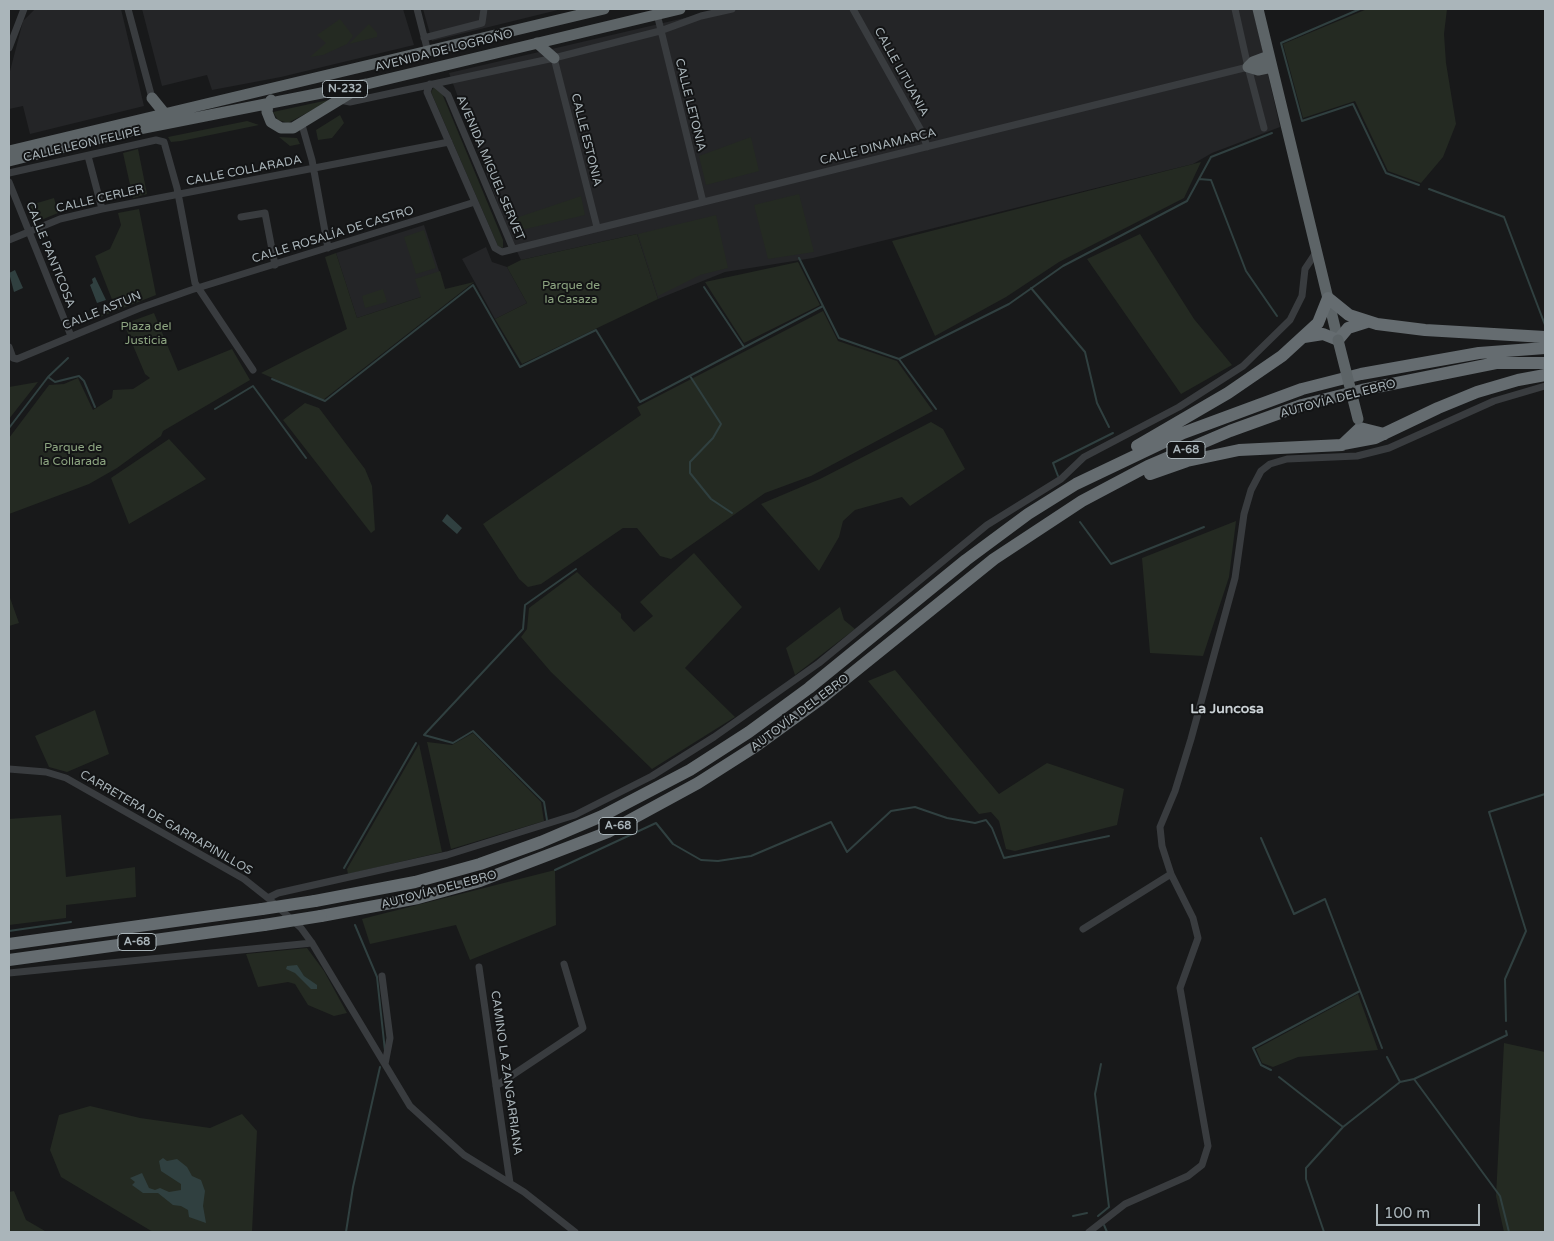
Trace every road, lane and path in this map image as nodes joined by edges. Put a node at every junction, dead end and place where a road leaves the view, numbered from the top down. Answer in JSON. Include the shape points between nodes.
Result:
{"nodes":[{"id":1,"x":21,"y":9,"type":"edge"},
{"id":2,"x":128,"y":9,"type":"edge"},
{"id":3,"x":417,"y":9,"type":"edge"},
{"id":4,"x":484,"y":9,"type":"edge"},
{"id":5,"x":604,"y":9,"type":"edge"},
{"id":6,"x":680,"y":9,"type":"edge"},
{"id":7,"x":732,"y":9,"type":"edge"},
{"id":8,"x":853,"y":9,"type":"edge"},
{"id":9,"x":1235,"y":9,"type":"edge"},
{"id":10,"x":1258,"y":9,"type":"edge"},
{"id":11,"x":657,"y":14,"type":"junction"},
{"id":12,"x":660,"y":31,"type":"junction"},
{"id":13,"x":563,"y":37,"type":"junction"},
{"id":14,"x":424,"y":38,"type":"junction"},
{"id":15,"x":537,"y":43,"type":"junction"},
{"id":16,"x":9,"y":48,"type":"edge"},
{"id":17,"x":428,"y":52,"type":"junction"},
{"id":18,"x":554,"y":58,"type":"junction"},
{"id":19,"x":1270,"y":61,"type":"junction"},
{"id":20,"x":1248,"y":67,"type":"junction"},
{"id":21,"x":451,"y":80,"type":"junction"},
{"id":22,"x":367,"y":84,"type":"junction"},
{"id":23,"x":433,"y":84,"type":"junction"},
{"id":24,"x":287,"y":85,"type":"junction"},
{"id":25,"x":448,"y":95,"type":"junction"},
{"id":26,"x":152,"y":98,"type":"junction"},
{"id":27,"x":340,"y":100,"type":"junction"},
{"id":28,"x":268,"y":105,"type":"junction"},
{"id":29,"x":166,"y":114,"type":"junction"},
{"id":30,"x":149,"y":118,"type":"junction"},
{"id":31,"x":302,"y":124,"type":"junction"},
{"id":32,"x":1264,"y":128,"type":"dead end"},
{"id":33,"x":449,"y":142,"type":"junction"},
{"id":34,"x":927,"y":147,"type":"junction"},
{"id":35,"x":9,"y":151,"type":"edge"},
{"id":36,"x":88,"y":156,"type":"junction"},
{"id":37,"x":9,"y":161,"type":"edge"},
{"id":38,"x":314,"y":168,"type":"junction"},
{"id":39,"x":9,"y":173,"type":"edge"},
{"id":40,"x":9,"y":182,"type":"edge"},
{"id":41,"x":178,"y":195,"type":"junction"},
{"id":42,"x":475,"y":202,"type":"junction"},
{"id":43,"x":703,"y":202,"type":"junction"},
{"id":44,"x":102,"y":209,"type":"junction"},
{"id":45,"x":242,"y":217,"type":"dead end"},
{"id":46,"x":597,"y":227,"type":"junction"},
{"id":47,"x":29,"y":232,"type":"junction"},
{"id":48,"x":9,"y":240,"type":"edge"},
{"id":49,"x":328,"y":248,"type":"junction"},
{"id":50,"x":513,"y":249,"type":"junction"},
{"id":51,"x":1317,"y":251,"type":"junction"},
{"id":52,"x":275,"y":265,"type":"junction"},
{"id":53,"x":198,"y":288,"type":"junction"},
{"id":54,"x":1328,"y":298,"type":"junction"},
{"id":55,"x":1369,"y":322,"type":"junction"},
{"id":56,"x":71,"y":336,"type":"junction"},
{"id":57,"x":1545,"y":336,"type":"edge"},
{"id":58,"x":1304,"y":337,"type":"junction"},
{"id":59,"x":1338,"y":340,"type":"junction"},
{"id":60,"x":9,"y":347,"type":"edge"},
{"id":61,"x":1545,"y":348,"type":"edge"},
{"id":62,"x":1545,"y":363,"type":"edge"},
{"id":63,"x":253,"y":370,"type":"dead end"},
{"id":64,"x":1545,"y":375,"type":"edge"},
{"id":65,"x":1545,"y":386,"type":"edge"},
{"id":66,"x":1359,"y":424,"type":"junction"},
{"id":67,"x":1384,"y":434,"type":"junction"},
{"id":68,"x":1363,"y":441,"type":"junction"},
{"id":69,"x":1342,"y":444,"type":"junction"},
{"id":70,"x":1367,"y":454,"type":"junction"},
{"id":71,"x":1076,"y":484,"type":"junction"},
{"id":72,"x":1070,"y":508,"type":"junction"},
{"id":73,"x":9,"y":769,"type":"edge"},
{"id":74,"x":1171,"y":874,"type":"junction"},
{"id":75,"x":265,"y":904,"type":"junction"},
{"id":76,"x":1084,"y":929,"type":"dead end"},
{"id":77,"x":9,"y":944,"type":"edge"},
{"id":78,"x":312,"y":944,"type":"junction"},
{"id":79,"x":9,"y":960,"type":"edge"},
{"id":80,"x":564,"y":964,"type":"dead end"},
{"id":81,"x":479,"y":967,"type":"dead end"},
{"id":82,"x":9,"y":973,"type":"edge"},
{"id":83,"x":382,"y":976,"type":"dead end"},
{"id":84,"x":386,"y":1064,"type":"junction"},
{"id":85,"x":496,"y":1086,"type":"junction"},
{"id":86,"x":510,"y":1183,"type":"junction"},
{"id":87,"x":575,"y":1232,"type":"edge"},
{"id":88,"x":1089,"y":1232,"type":"edge"}],
"edges":[{"from":1,"to":16,"type":"street"},
{"from":2,"to":26,"type":"street"},
{"from":3,"to":14,"type":"street"},
{"from":4,"to":14,"type":"street","via":[[482,23]]},
{"from":5,"to":17,"type":"highway","name":"AVENIDA DE LOGROÑO","number":"N-232"},
{"from":6,"to":11,"type":"highway","name":"AVENIDA DE LOGROÑO","number":"N-232"},
{"from":7,"to":12,"type":"street"},
{"from":8,"to":34,"type":"street","name":"CALLE LITUANIA","via":[[923,134]]},
{"from":9,"to":20,"type":"street"},
{"from":10,"to":19,"type":"highway"},
{"from":11,"to":12,"type":"street","name":"CALLE LETONIA"},
{"from":11,"to":13,"type":"highway","name":"AVENIDA DE LOGROÑO","number":"N-232"},
{"from":12,"to":18,"type":"street"},
{"from":12,"to":43,"type":"street","name":"CALLE LETONIA"},
{"from":13,"to":15,"type":"highway","name":"AVENIDA DE LOGROÑO","number":"N-232"},
{"from":13,"to":18,"type":"highway"},
{"from":14,"to":17,"type":"street"},
{"from":15,"to":18,"type":"highway"},
{"from":15,"to":22,"type":"highway","name":"AVENIDA DE LOGROÑO","number":"N-232"},
{"from":17,"to":24,"type":"highway","name":"AVENIDA DE LOGROÑO","number":"N-232"},
{"from":18,"to":21,"type":"street"},
{"from":18,"to":46,"type":"street","name":"CALLE ESTONIA"},
{"from":19,"to":20,"type":"highway","via":[[1253,62]]},
{"from":19,"to":51,"type":"highway"},
{"from":20,"to":32,"type":"street"},
{"from":20,"to":34,"type":"street","name":"CALLE DINAMARCA"},
{"from":21,"to":23,"type":"street"},
{"from":21,"to":25,"type":"street"},
{"from":22,"to":27,"type":"highway"},
{"from":22,"to":28,"type":"highway","name":"AVENIDA DE LOGROÑO","number":"N-232"},
{"from":23,"to":25,"type":"street","name":"AVENIDA MIGUEL SERVET"},
{"from":23,"to":27,"type":"street","via":[[350,102]]},
{"from":23,"to":33,"type":"street","name":"AVENIDA MIGUEL SERVET","via":[[427,92]]},
{"from":24,"to":28,"type":"highway"},
{"from":24,"to":29,"type":"highway","name":"AVENIDA DE LOGROÑO","number":"N-232"},
{"from":25,"to":50,"type":"street","name":"AVENIDA MIGUEL SERVET"},
{"from":26,"to":29,"type":"highway"},
{"from":26,"to":30,"type":"highway"},
{"from":27,"to":31,"type":"highway"},
{"from":28,"to":31,"type":"highway","via":[[269,118],[276,126],[287,128]]},
{"from":28,"to":37,"type":"highway","name":"AVENIDA DE LOGROÑO","number":"N-232","via":[[134,130]]},
{"from":29,"to":30,"type":"highway","name":"AVENIDA DE LOGROÑO","number":"N-232"},
{"from":30,"to":35,"type":"highway","name":"AVENIDA DE LOGROÑO","number":"N-232"},
{"from":31,"to":38,"type":"street"},
{"from":33,"to":38,"type":"street","name":"CALLE COLLARADA"},
{"from":33,"to":42,"type":"street","name":"AVENIDA MIGUEL SERVET"},
{"from":34,"to":43,"type":"street","name":"CALLE DINAMARCA"},
{"from":36,"to":39,"type":"street","name":"CALLE LEON FELIPE"},
{"from":36,"to":41,"type":"street","name":"CALLE LEON FELIPE","via":[[160,140],[166,146]]},
{"from":36,"to":44,"type":"street"},
{"from":38,"to":41,"type":"street","name":"CALLE COLLARADA"},
{"from":38,"to":49,"type":"street"},
{"from":40,"to":47,"type":"street","name":"CALLE PANTICOSA"},
{"from":41,"to":44,"type":"street","name":"CALLE CERLER"},
{"from":41,"to":53,"type":"street"},
{"from":42,"to":49,"type":"street","name":"CALLE ROSALÍA DE CASTRO"},
{"from":42,"to":50,"type":"street","name":"AVENIDA MIGUEL SERVET","via":[[498,251]]},
{"from":43,"to":46,"type":"street","name":"CALLE DINAMARCA"},
{"from":44,"to":47,"type":"street","name":"CALLE CERLER","via":[[60,219]]},
{"from":45,"to":52,"type":"street","via":[[265,213]]},
{"from":46,"to":50,"type":"street","name":"CALLE DINAMARCA"},
{"from":47,"to":48,"type":"street","name":"CALLE CERLER"},
{"from":47,"to":56,"type":"street","name":"CALLE PANTICOSA"},
{"from":49,"to":52,"type":"street","name":"CALLE ROSALÍA DE CASTRO"},
{"from":51,"to":54,"type":"highway"},
{"from":51,"to":75,"type":"street","via":[[1305,269],[1302,296],[1290,320],[1242,366],[1180,407],[1084,457],[1061,479],[987,525],[819,663],[660,771],[574,815],[447,855],[278,893]]},
{"from":52,"to":53,"type":"street","name":"CALLE ROSALÍA DE CASTRO"},
{"from":53,"to":56,"type":"street","name":"CALLE ASTUN"},
{"from":53,"to":63,"type":"street"},
{"from":54,"to":55,"type":"highway","via":[[1345,313]]},
{"from":54,"to":58,"type":"highway","via":[[1322,316]]},
{"from":54,"to":59,"type":"highway"},
{"from":55,"to":57,"type":"highway","via":[[1425,330]]},
{"from":55,"to":59,"type":"highway","via":[[1353,325]]},
{"from":56,"to":60,"type":"street","name":"CALLE ASTUN","via":[[17,359],[13,358]]},
{"from":58,"to":59,"type":"highway","via":[[1323,334]]},
{"from":58,"to":71,"type":"highway","via":[[1228,393],[1086,475]]},
{"from":59,"to":66,"type":"highway","bridge":true},
{"from":61,"to":71,"type":"highway","name":"AUTOVÍA DEL EBRO","number":"A-68","via":[[1440,359],[1361,374],[1302,390],[1183,432]]},
{"from":62,"to":72,"type":"highway","name":"AUTOVÍA DEL EBRO","number":"A-68","via":[[1496,363],[1302,405],[1148,466]]},
{"from":64,"to":67,"type":"highway","via":[[1477,392]]},
{"from":65,"to":70,"type":"street","via":[[1494,401],[1423,435]]},
{"from":66,"to":67,"type":"highway"},
{"from":66,"to":68,"type":"highway"},
{"from":66,"to":69,"type":"highway"},
{"from":67,"to":68,"type":"highway"},
{"from":68,"to":69,"type":"highway"},
{"from":68,"to":70,"type":"street"},
{"from":69,"to":72,"type":"highway","via":[[1239,450],[1209,456],[1163,469]]},
{"from":70,"to":74,"type":"street","via":[[1287,459],[1270,464],[1261,471],[1251,490],[1234,578],[1191,739],[1160,827]]},
{"from":71,"to":75,"type":"highway","name":"AUTOVÍA DEL EBRO","number":"A-68","bridge":true,"via":[[984,546],[809,688],[749,732],[690,770],[602,816],[480,864],[415,882],[315,901]]},
{"from":72,"to":79,"type":"highway","name":"AUTOVÍA DEL EBRO","number":"A-68","bridge":true,"via":[[994,559],[818,701],[756,746],[698,783],[608,832],[480,881],[418,898],[321,916]]},
{"from":73,"to":75,"type":"street","name":"CARRETERA DE GARRAPINILLOS","via":[[46,772],[66,778],[244,879]]},
{"from":74,"to":76,"type":"street"},
{"from":74,"to":88,"type":"street","via":[[1193,918],[1198,938],[1180,988],[1208,1146],[1202,1165],[1188,1176],[1125,1204]]},
{"from":75,"to":77,"type":"highway","name":"AUTOVÍA DEL EBRO","number":"A-68"},
{"from":75,"to":78,"type":"street","name":"CARRETERA DE GARRAPINILLOS","via":[[301,928]]},
{"from":78,"to":82,"type":"street"},
{"from":78,"to":84,"type":"street","name":"CARRETERA DE GARRAPINILLOS"},
{"from":80,"to":85,"type":"street","via":[[583,1028]]},
{"from":81,"to":85,"type":"street","name":"CAMINO LA ZANGARRIANA"},
{"from":83,"to":84,"type":"street","via":[[390,1038]]},
{"from":84,"to":86,"type":"street","name":"CARRETERA DE GARRAPINILLOS","via":[[410,1106],[464,1155]]},
{"from":85,"to":86,"type":"street","name":"CAMINO LA ZANGARRIANA"},
{"from":86,"to":87,"type":"street","name":"CARRETERA DE GARRAPINILLOS"}]}
